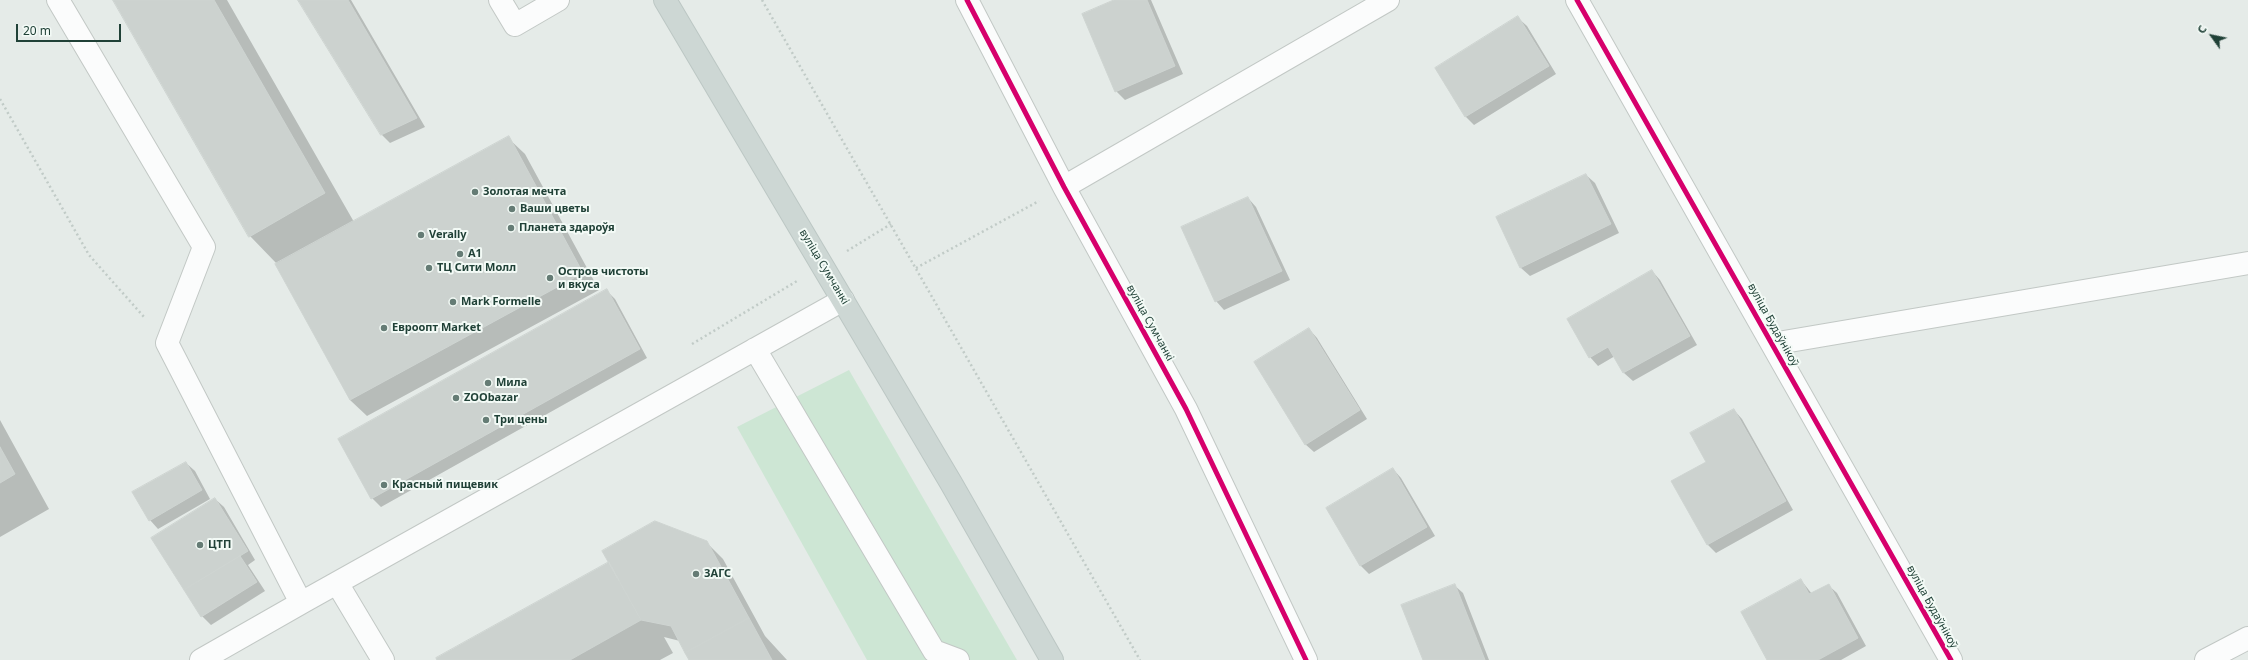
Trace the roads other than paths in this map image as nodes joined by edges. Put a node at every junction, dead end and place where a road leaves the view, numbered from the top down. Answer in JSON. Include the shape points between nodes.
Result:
{"nodes":[{"id":1,"x":58,"y":0,"type":"edge"},
{"id":2,"x":500,"y":0,"type":"edge"},
{"id":3,"x":558,"y":0,"type":"edge"},
{"id":4,"x":665,"y":0,"type":"edge"},
{"id":5,"x":967,"y":0,"type":"edge"},
{"id":6,"x":1388,"y":0,"type":"edge"},
{"id":7,"x":1577,"y":0,"type":"edge"},
{"id":8,"x":1064,"y":187,"type":"junction"},
{"id":9,"x":2248,"y":263,"type":"edge"},
{"id":10,"x":843,"y":300,"type":"junction"},
{"id":11,"x":1772,"y":344,"type":"junction"},
{"id":12,"x":755,"y":349,"type":"junction"},
{"id":13,"x":337,"y":583,"type":"junction"},
{"id":14,"x":302,"y":603,"type":"junction"},
{"id":15,"x":2248,"y":638,"type":"edge"},
{"id":16,"x":201,"y":660,"type":"edge"},
{"id":17,"x":383,"y":660,"type":"edge"},
{"id":18,"x":958,"y":660,"type":"edge"},
{"id":19,"x":1050,"y":660,"type":"edge"},
{"id":20,"x":1306,"y":660,"type":"edge"},
{"id":21,"x":1951,"y":660,"type":"edge"},
{"id":22,"x":2206,"y":660,"type":"edge"}],
"edges":[{"from":1,"to":14,"type":"street","via":[[204,247],[167,343]]},
{"from":2,"to":3,"type":"street","via":[[515,25]]},
{"from":4,"to":10,"type":"main road","name":"вуліца Сумчанкі"},
{"from":5,"to":8,"type":"street","name":"вуліца Сумчанкі"},
{"from":6,"to":8,"type":"street"},
{"from":7,"to":11,"type":"street","name":"вуліца Будаўнікоў"},
{"from":8,"to":20,"type":"street","name":"вуліца Сумчанкі","via":[[1186,409]]},
{"from":9,"to":11,"type":"street"},
{"from":10,"to":12,"type":"street"},
{"from":10,"to":19,"type":"main road","name":"вуліца Сумчанкі"},
{"from":11,"to":21,"type":"street","name":"вуліца Будаўнікоў"},
{"from":12,"to":13,"type":"street"},
{"from":12,"to":18,"type":"street","via":[[934,651]]},
{"from":13,"to":14,"type":"street"},
{"from":13,"to":17,"type":"street"},
{"from":14,"to":16,"type":"street"},
{"from":15,"to":22,"type":"street"}]}
